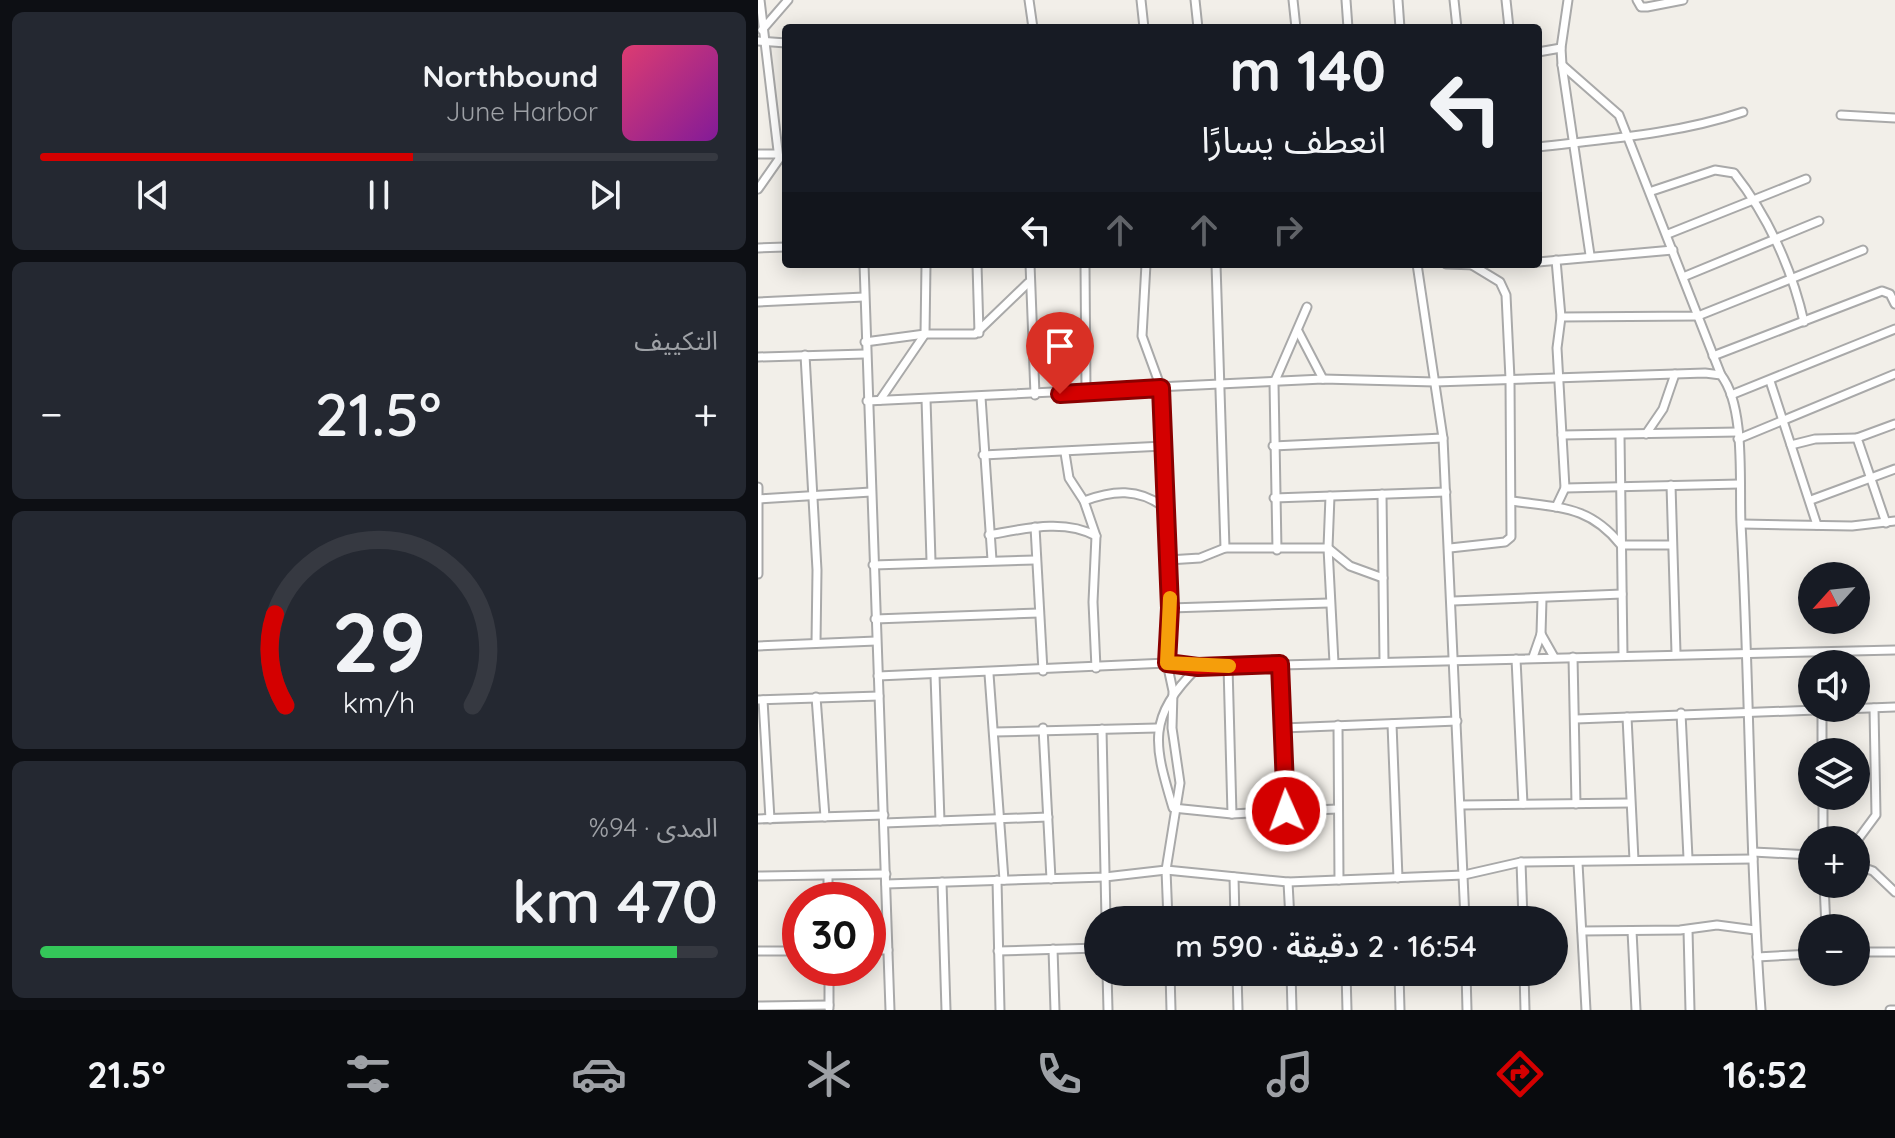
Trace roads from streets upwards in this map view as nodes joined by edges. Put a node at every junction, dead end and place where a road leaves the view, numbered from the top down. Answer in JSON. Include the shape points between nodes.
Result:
{"nodes":[{"id":1,"x":760,"y":0,"type":"edge"},
{"id":2,"x":788,"y":0,"type":"edge"},
{"id":3,"x":1029,"y":0,"type":"edge"},
{"id":4,"x":1141,"y":0,"type":"edge"},
{"id":5,"x":1195,"y":0,"type":"edge"},
{"id":6,"x":1293,"y":0,"type":"edge"},
{"id":7,"x":1346,"y":0,"type":"edge"},
{"id":8,"x":1398,"y":0,"type":"edge"},
{"id":9,"x":1454,"y":0,"type":"edge"},
{"id":10,"x":1506,"y":0,"type":"edge"},
{"id":11,"x":1568,"y":0,"type":"edge"},
{"id":12,"x":1637,"y":0,"type":"edge"},
{"id":13,"x":1683,"y":0,"type":"edge"},
{"id":14,"x":1032,"y":24,"type":"edge"},
{"id":15,"x":1144,"y":24,"type":"edge"},
{"id":16,"x":1198,"y":24,"type":"edge"},
{"id":17,"x":1296,"y":24,"type":"edge"},
{"id":18,"x":1348,"y":24,"type":"edge"},
{"id":19,"x":1400,"y":24,"type":"edge"},
{"id":20,"x":1457,"y":24,"type":"edge"},
{"id":21,"x":1509,"y":24,"type":"edge"},
{"id":22,"x":762,"y":30,"type":"junction"},
{"id":23,"x":761,"y":41,"type":"edge"},
{"id":24,"x":782,"y":43,"type":"edge"},
{"id":25,"x":1561,"y":48,"type":"junction"},
{"id":26,"x":1542,"y":51,"type":"edge"},
{"id":27,"x":1562,"y":65,"type":"junction"},
{"id":28,"x":1743,"y":112,"type":"dead end"},
{"id":29,"x":1841,"y":115,"type":"dead end"},
{"id":30,"x":1895,"y":118,"type":"edge"},
{"id":31,"x":1629,"y":136,"type":"junction"},
{"id":32,"x":1573,"y":143,"type":"junction"},
{"id":33,"x":1542,"y":147,"type":"edge"},
{"id":34,"x":758,"y":154,"type":"edge"},
{"id":35,"x":780,"y":156,"type":"edge"},
{"id":36,"x":1806,"y":179,"type":"dead end"},
{"id":37,"x":758,"y":189,"type":"edge"},
{"id":38,"x":1652,"y":191,"type":"junction"},
{"id":39,"x":1754,"y":198,"type":"junction"},
{"id":40,"x":1819,"y":221,"type":"dead end"},
{"id":41,"x":1668,"y":234,"type":"junction"},
{"id":42,"x":1775,"y":241,"type":"junction"},
{"id":43,"x":782,"y":247,"type":"edge"},
{"id":44,"x":758,"y":248,"type":"edge"},
{"id":45,"x":1673,"y":250,"type":"junction"},
{"id":46,"x":1863,"y":250,"type":"dead end"},
{"id":47,"x":1590,"y":255,"type":"junction"},
{"id":48,"x":1556,"y":260,"type":"junction"},
{"id":49,"x":1542,"y":262,"type":"edge"},
{"id":50,"x":864,"y":268,"type":"edge"},
{"id":51,"x":926,"y":268,"type":"edge"},
{"id":52,"x":977,"y":268,"type":"edge"},
{"id":53,"x":1030,"y":268,"type":"edge"},
{"id":54,"x":1085,"y":268,"type":"edge"},
{"id":55,"x":1146,"y":268,"type":"edge"},
{"id":56,"x":1216,"y":268,"type":"edge"},
{"id":57,"x":1418,"y":268,"type":"edge"},
{"id":58,"x":1480,"y":268,"type":"edge"},
{"id":59,"x":1683,"y":277,"type":"junction"},
{"id":60,"x":1795,"y":280,"type":"junction"},
{"id":61,"x":1028,"y":283,"type":"junction"},
{"id":62,"x":864,"y":297,"type":"junction"},
{"id":63,"x":758,"y":302,"type":"edge"},
{"id":64,"x":1895,"y":304,"type":"edge"},
{"id":65,"x":1307,"y":307,"type":"dead end"},
{"id":66,"x":1698,"y":316,"type":"junction"},
{"id":67,"x":1561,"y":317,"type":"junction"},
{"id":68,"x":1804,"y":322,"type":"junction"},
{"id":69,"x":1895,"y":329,"type":"edge"},
{"id":70,"x":1298,"y":331,"type":"junction"},
{"id":71,"x":979,"y":333,"type":"junction"},
{"id":72,"x":925,"y":334,"type":"junction"},
{"id":73,"x":865,"y":342,"type":"junction"},
{"id":74,"x":865,"y":354,"type":"junction"},
{"id":75,"x":805,"y":355,"type":"junction"},
{"id":76,"x":1713,"y":356,"type":"junction"},
{"id":77,"x":758,"y":357,"type":"edge"},
{"id":78,"x":1675,"y":374,"type":"junction"},
{"id":79,"x":1895,"y":374,"type":"edge"},
{"id":80,"x":1721,"y":375,"type":"junction"},
{"id":81,"x":1558,"y":376,"type":"junction"},
{"id":82,"x":1323,"y":379,"type":"junction"},
{"id":83,"x":1510,"y":379,"type":"junction"},
{"id":84,"x":1770,"y":381,"type":"junction"},
{"id":85,"x":1435,"y":382,"type":"junction"},
{"id":86,"x":1274,"y":383,"type":"junction"},
{"id":87,"x":1217,"y":385,"type":"junction"},
{"id":88,"x":1161,"y":388,"type":"junction"},
{"id":89,"x":1086,"y":393,"type":"junction"},
{"id":90,"x":1035,"y":395,"type":"junction"},
{"id":91,"x":1731,"y":395,"type":"junction"},
{"id":92,"x":981,"y":397,"type":"junction"},
{"id":93,"x":926,"y":399,"type":"junction"},
{"id":94,"x":880,"y":400,"type":"junction"},
{"id":95,"x":867,"y":401,"type":"junction"},
{"id":96,"x":1783,"y":421,"type":"junction"},
{"id":97,"x":1895,"y":424,"type":"edge"},
{"id":98,"x":1646,"y":434,"type":"junction"},
{"id":99,"x":1562,"y":435,"type":"junction"},
{"id":100,"x":1738,"y":435,"type":"junction"},
{"id":101,"x":1620,"y":436,"type":"junction"},
{"id":102,"x":1443,"y":438,"type":"junction"},
{"id":103,"x":1857,"y":438,"type":"junction"},
{"id":104,"x":1791,"y":445,"type":"junction"},
{"id":105,"x":1164,"y":446,"type":"junction"},
{"id":106,"x":1273,"y":446,"type":"junction"},
{"id":107,"x":1065,"y":453,"type":"junction"},
{"id":108,"x":983,"y":455,"type":"junction"},
{"id":109,"x":1895,"y":469,"type":"edge"},
{"id":110,"x":1871,"y":478,"type":"junction"},
{"id":111,"x":1740,"y":484,"type":"junction"},
{"id":112,"x":1671,"y":485,"type":"junction"},
{"id":113,"x":1620,"y":486,"type":"junction"},
{"id":114,"x":758,"y":487,"type":"edge"},
{"id":115,"x":1565,"y":488,"type":"junction"},
{"id":116,"x":871,"y":492,"type":"junction"},
{"id":117,"x":1446,"y":492,"type":"junction"},
{"id":118,"x":1382,"y":494,"type":"junction"},
{"id":119,"x":811,"y":495,"type":"junction"},
{"id":120,"x":1330,"y":496,"type":"junction"},
{"id":121,"x":1274,"y":498,"type":"junction"},
{"id":122,"x":758,"y":499,"type":"edge"},
{"id":123,"x":1811,"y":500,"type":"junction"},
{"id":124,"x":1084,"y":501,"type":"junction"},
{"id":125,"x":1512,"y":501,"type":"junction"},
{"id":126,"x":1164,"y":507,"type":"junction"},
{"id":127,"x":1556,"y":507,"type":"junction"},
{"id":128,"x":1895,"y":521,"type":"edge"},
{"id":129,"x":1886,"y":523,"type":"junction"},
{"id":130,"x":1742,"y":524,"type":"junction"},
{"id":131,"x":1817,"y":525,"type":"junction"},
{"id":132,"x":1035,"y":527,"type":"junction"},
{"id":133,"x":989,"y":535,"type":"junction"},
{"id":134,"x":1096,"y":536,"type":"junction"},
{"id":135,"x":1621,"y":545,"type":"junction"},
{"id":136,"x":1671,"y":545,"type":"junction"},
{"id":137,"x":1225,"y":548,"type":"junction"},
{"id":138,"x":1328,"y":548,"type":"junction"},
{"id":139,"x":1450,"y":548,"type":"junction"},
{"id":140,"x":1277,"y":550,"type":"junction"},
{"id":141,"x":992,"y":560,"type":"junction"},
{"id":142,"x":1035,"y":560,"type":"junction"},
{"id":143,"x":1168,"y":560,"type":"junction"},
{"id":144,"x":931,"y":561,"type":"junction"},
{"id":145,"x":873,"y":565,"type":"junction"},
{"id":146,"x":758,"y":574,"type":"edge"},
{"id":147,"x":1383,"y":578,"type":"junction"},
{"id":148,"x":1622,"y":594,"type":"junction"},
{"id":149,"x":1542,"y":599,"type":"junction"},
{"id":150,"x":1453,"y":601,"type":"junction"},
{"id":151,"x":1329,"y":603,"type":"junction"},
{"id":152,"x":1170,"y":608,"type":"junction"},
{"id":153,"x":1039,"y":613,"type":"junction"},
{"id":154,"x":875,"y":619,"type":"junction"},
{"id":155,"x":1541,"y":634,"type":"junction"},
{"id":156,"x":876,"y":641,"type":"junction"},
{"id":157,"x":816,"y":643,"type":"junction"},
{"id":158,"x":758,"y":646,"type":"edge"},
{"id":159,"x":1895,"y":650,"type":"edge"},
{"id":160,"x":1676,"y":653,"type":"junction"},
{"id":161,"x":1623,"y":655,"type":"junction"},
{"id":162,"x":1749,"y":655,"type":"junction"},
{"id":163,"x":1533,"y":657,"type":"junction"},
{"id":164,"x":1554,"y":657,"type":"junction"},
{"id":165,"x":1573,"y":657,"type":"junction"},
{"id":166,"x":1516,"y":659,"type":"junction"},
{"id":167,"x":1384,"y":661,"type":"junction"},
{"id":168,"x":1453,"y":661,"type":"junction"},
{"id":169,"x":1167,"y":663,"type":"junction"},
{"id":170,"x":1334,"y":663,"type":"junction"},
{"id":171,"x":1280,"y":664,"type":"junction"},
{"id":172,"x":1228,"y":666,"type":"junction"},
{"id":173,"x":1198,"y":667,"type":"junction"},
{"id":174,"x":1096,"y":668,"type":"junction"},
{"id":175,"x":1043,"y":671,"type":"junction"},
{"id":176,"x":989,"y":674,"type":"junction"},
{"id":177,"x":935,"y":675,"type":"junction"},
{"id":178,"x":878,"y":676,"type":"junction"},
{"id":179,"x":1173,"y":691,"type":"junction"},
{"id":180,"x":879,"y":696,"type":"junction"},
{"id":181,"x":816,"y":697,"type":"junction"},
{"id":182,"x":760,"y":700,"type":"edge"},
{"id":183,"x":1895,"y":707,"type":"edge"},
{"id":184,"x":1870,"y":708,"type":"edge"},
{"id":185,"x":1874,"y":708,"type":"junction"},
{"id":186,"x":1798,"y":709,"type":"edge"},
{"id":187,"x":1750,"y":710,"type":"junction"},
{"id":188,"x":1681,"y":713,"type":"junction"},
{"id":189,"x":1627,"y":717,"type":"junction"},
{"id":190,"x":1576,"y":719,"type":"junction"},
{"id":191,"x":1457,"y":721,"type":"junction"},
{"id":192,"x":1392,"y":724,"type":"junction"},
{"id":193,"x":1338,"y":725,"type":"junction"},
{"id":194,"x":1043,"y":728,"type":"junction"},
{"id":195,"x":1157,"y":728,"type":"junction"},
{"id":196,"x":1283,"y":728,"type":"junction"},
{"id":197,"x":1102,"y":729,"type":"junction"},
{"id":198,"x":994,"y":732,"type":"junction"},
{"id":199,"x":1630,"y":803,"type":"junction"},
{"id":200,"x":1523,"y":804,"type":"junction"},
{"id":201,"x":1576,"y":804,"type":"junction"},
{"id":202,"x":1461,"y":805,"type":"junction"},
{"id":203,"x":1173,"y":808,"type":"junction"},
{"id":204,"x":1338,"y":809,"type":"junction"},
{"id":205,"x":1286,"y":811,"type":"junction"},
{"id":206,"x":1232,"y":814,"type":"junction"},
{"id":207,"x":825,"y":817,"type":"junction"},
{"id":208,"x":1048,"y":817,"type":"junction"},
{"id":209,"x":758,"y":819,"type":"edge"},
{"id":210,"x":770,"y":819,"type":"junction"},
{"id":211,"x":884,"y":819,"type":"junction"},
{"id":212,"x":1000,"y":819,"type":"junction"},
{"id":213,"x":940,"y":821,"type":"junction"},
{"id":214,"x":1868,"y":826,"type":"edge"},
{"id":215,"x":1798,"y":855,"type":"edge"},
{"id":216,"x":1753,"y":856,"type":"junction"},
{"id":217,"x":1688,"y":858,"type":"junction"},
{"id":218,"x":1634,"y":860,"type":"junction"},
{"id":219,"x":1521,"y":862,"type":"junction"},
{"id":220,"x":1578,"y":863,"type":"junction"},
{"id":221,"x":1166,"y":870,"type":"junction"},
{"id":222,"x":1870,"y":870,"type":"edge"},
{"id":223,"x":886,"y":874,"type":"junction"},
{"id":224,"x":1464,"y":875,"type":"junction"},
{"id":225,"x":758,"y":876,"type":"edge"},
{"id":226,"x":828,"y":876,"type":"junction"},
{"id":227,"x":1105,"y":877,"type":"junction"},
{"id":228,"x":1234,"y":877,"type":"junction"},
{"id":229,"x":1398,"y":878,"type":"junction"},
{"id":230,"x":1051,"y":879,"type":"junction"},
{"id":231,"x":1000,"y":880,"type":"junction"},
{"id":232,"x":1339,"y":880,"type":"junction"},
{"id":233,"x":828,"y":882,"type":"edge"},
{"id":234,"x":886,"y":882,"type":"edge"},
{"id":235,"x":942,"y":882,"type":"junction"},
{"id":236,"x":1288,"y":882,"type":"junction"},
{"id":237,"x":886,"y":884,"type":"joint"},
{"id":238,"x":1895,"y":892,"type":"edge"},
{"id":239,"x":1106,"y":906,"type":"edge"},
{"id":240,"x":1167,"y":906,"type":"edge"},
{"id":241,"x":1235,"y":906,"type":"edge"},
{"id":242,"x":1289,"y":906,"type":"edge"},
{"id":243,"x":1465,"y":906,"type":"edge"},
{"id":244,"x":1523,"y":906,"type":"edge"},
{"id":245,"x":1688,"y":930,"type":"junction"},
{"id":246,"x":1755,"y":930,"type":"junction"},
{"id":247,"x":1582,"y":931,"type":"junction"},
{"id":248,"x":1632,"y":931,"type":"junction"},
{"id":249,"x":1084,"y":948,"type":"edge"},
{"id":250,"x":1053,"y":949,"type":"junction"},
{"id":251,"x":888,"y":950,"type":"joint"},
{"id":252,"x":758,"y":951,"type":"edge"},
{"id":253,"x":782,"y":951,"type":"edge"},
{"id":254,"x":998,"y":951,"type":"junction"},
{"id":255,"x":1870,"y":952,"type":"edge"},
{"id":256,"x":1895,"y":952,"type":"edge"},
{"id":257,"x":1798,"y":955,"type":"edge"},
{"id":258,"x":1757,"y":957,"type":"junction"},
{"id":259,"x":829,"y":986,"type":"edge"},
{"id":260,"x":1107,"y":986,"type":"edge"},
{"id":261,"x":1170,"y":986,"type":"edge"},
{"id":262,"x":1237,"y":986,"type":"edge"},
{"id":263,"x":1291,"y":986,"type":"edge"},
{"id":264,"x":1346,"y":986,"type":"edge"},
{"id":265,"x":1399,"y":986,"type":"edge"},
{"id":266,"x":1466,"y":986,"type":"edge"},
{"id":267,"x":1524,"y":986,"type":"edge"},
{"id":268,"x":758,"y":1006,"type":"edge"},
{"id":269,"x":829,"y":1008,"type":"edge"},
{"id":270,"x":890,"y":1010,"type":"edge"},
{"id":271,"x":946,"y":1010,"type":"edge"},
{"id":272,"x":1000,"y":1010,"type":"edge"},
{"id":273,"x":1055,"y":1010,"type":"edge"},
{"id":274,"x":1108,"y":1010,"type":"edge"},
{"id":275,"x":1171,"y":1010,"type":"edge"},
{"id":276,"x":1238,"y":1010,"type":"edge"},
{"id":277,"x":1292,"y":1010,"type":"edge"},
{"id":278,"x":1347,"y":1010,"type":"edge"},
{"id":279,"x":1400,"y":1010,"type":"edge"},
{"id":280,"x":1467,"y":1010,"type":"edge"},
{"id":281,"x":1525,"y":1010,"type":"edge"},
{"id":282,"x":1586,"y":1010,"type":"edge"},
{"id":283,"x":1636,"y":1010,"type":"edge"},
{"id":284,"x":1690,"y":1010,"type":"edge"},
{"id":285,"x":1761,"y":1010,"type":"edge"}],
"edges":[{"from":1,"to":22,"type":"street"},
{"from":2,"to":22,"type":"street"},
{"from":3,"to":14,"type":"street"},
{"from":4,"to":15,"type":"street"},
{"from":5,"to":16,"type":"street"},
{"from":6,"to":17,"type":"street"},
{"from":7,"to":18,"type":"street"},
{"from":8,"to":19,"type":"street"},
{"from":9,"to":20,"type":"street"},
{"from":10,"to":21,"type":"street"},
{"from":11,"to":25,"type":"street"},
{"from":12,"to":13,"type":"street","via":[[1641,7]]},
{"from":22,"to":23,"type":"street"},
{"from":23,"to":24,"type":"street"},
{"from":23,"to":35,"type":"street"},
{"from":25,"to":26,"type":"street"},
{"from":25,"to":27,"type":"street"},
{"from":27,"to":31,"type":"street","via":[[1615,109]]},
{"from":27,"to":32,"type":"street"},
{"from":28,"to":31,"type":"street"},
{"from":29,"to":30,"type":"street"},
{"from":31,"to":32,"type":"street"},
{"from":31,"to":38,"type":"street"},
{"from":32,"to":33,"type":"street"},
{"from":32,"to":47,"type":"street"},
{"from":34,"to":35,"type":"street"},
{"from":35,"to":37,"type":"street"},
{"from":36,"to":39,"type":"street"},
{"from":38,"to":39,"type":"street","via":[[1726,170]]},
{"from":38,"to":41,"type":"street"},
{"from":39,"to":41,"type":"street"},
{"from":39,"to":42,"type":"street"},
{"from":40,"to":42,"type":"street"},
{"from":41,"to":45,"type":"street"},
{"from":42,"to":59,"type":"street"},
{"from":42,"to":60,"type":"street"},
{"from":43,"to":44,"type":"street"},
{"from":45,"to":47,"type":"street"},
{"from":45,"to":59,"type":"street"},
{"from":46,"to":60,"type":"street"},
{"from":47,"to":48,"type":"street"},
{"from":48,"to":49,"type":"street"},
{"from":48,"to":67,"type":"street"},
{"from":50,"to":62,"type":"street"},
{"from":51,"to":72,"type":"street"},
{"from":52,"to":71,"type":"street"},
{"from":53,"to":61,"type":"street"},
{"from":54,"to":89,"type":"street"},
{"from":55,"to":88,"type":"street","via":[[1142,343]]},
{"from":56,"to":87,"type":"street"},
{"from":57,"to":85,"type":"street"},
{"from":58,"to":83,"type":"street","via":[[1504,289]]},
{"from":59,"to":66,"type":"street"},
{"from":60,"to":66,"type":"street"},
{"from":60,"to":68,"type":"street"},
{"from":61,"to":71,"type":"street"},
{"from":61,"to":90,"type":"street"},
{"from":62,"to":63,"type":"street"},
{"from":62,"to":73,"type":"street"},
{"from":64,"to":68,"type":"street","via":[[1882,291]]},
{"from":65,"to":70,"type":"street"},
{"from":66,"to":67,"type":"street"},
{"from":66,"to":76,"type":"street"},
{"from":67,"to":81,"type":"street"},
{"from":68,"to":76,"type":"street"},
{"from":69,"to":84,"type":"street"},
{"from":70,"to":82,"type":"street"},
{"from":70,"to":86,"type":"street"},
{"from":71,"to":72,"type":"street"},
{"from":72,"to":73,"type":"street"},
{"from":72,"to":94,"type":"street"},
{"from":73,"to":74,"type":"street"},
{"from":74,"to":75,"type":"street"},
{"from":74,"to":95,"type":"street"},
{"from":75,"to":77,"type":"street"},
{"from":75,"to":119,"type":"street"},
{"from":76,"to":80,"type":"street"},
{"from":78,"to":80,"type":"street"},
{"from":78,"to":81,"type":"street"},
{"from":78,"to":98,"type":"street","via":[[1663,409]]},
{"from":79,"to":96,"type":"street"},
{"from":80,"to":91,"type":"street"},
{"from":81,"to":83,"type":"street"},
{"from":81,"to":99,"type":"street"},
{"from":82,"to":85,"type":"street"},
{"from":82,"to":86,"type":"street"},
{"from":83,"to":85,"type":"street"},
{"from":83,"to":125,"type":"street"},
{"from":84,"to":91,"type":"street"},
{"from":84,"to":96,"type":"street"},
{"from":85,"to":102,"type":"street"},
{"from":86,"to":87,"type":"street"},
{"from":86,"to":106,"type":"street"},
{"from":87,"to":88,"type":"street"},
{"from":87,"to":137,"type":"street"},
{"from":88,"to":89,"type":"street"},
{"from":88,"to":105,"type":"street"},
{"from":89,"to":90,"type":"street"},
{"from":90,"to":92,"type":"street"},
{"from":91,"to":100,"type":"street"},
{"from":92,"to":93,"type":"street"},
{"from":92,"to":108,"type":"street"},
{"from":93,"to":94,"type":"street"},
{"from":93,"to":144,"type":"street"},
{"from":94,"to":95,"type":"street"},
{"from":95,"to":116,"type":"street"},
{"from":96,"to":100,"type":"street"},
{"from":96,"to":104,"type":"street"},
{"from":97,"to":103,"type":"street"},
{"from":98,"to":100,"type":"street"},
{"from":98,"to":101,"type":"street"},
{"from":99,"to":101,"type":"street"},
{"from":99,"to":115,"type":"street"},
{"from":100,"to":111,"type":"street"},
{"from":101,"to":113,"type":"street"},
{"from":102,"to":106,"type":"street"},
{"from":102,"to":117,"type":"street"},
{"from":103,"to":104,"type":"street"},
{"from":103,"to":110,"type":"street"},
{"from":104,"to":123,"type":"street"},
{"from":105,"to":107,"type":"street"},
{"from":105,"to":126,"type":"street"},
{"from":106,"to":121,"type":"street"},
{"from":107,"to":108,"type":"street"},
{"from":107,"to":124,"type":"street","via":[[1069,478]]},
{"from":108,"to":133,"type":"street"},
{"from":109,"to":110,"type":"street"},
{"from":110,"to":123,"type":"street"},
{"from":110,"to":129,"type":"street"},
{"from":111,"to":112,"type":"street"},
{"from":111,"to":130,"type":"street"},
{"from":112,"to":113,"type":"street"},
{"from":112,"to":136,"type":"street"},
{"from":113,"to":115,"type":"street"},
{"from":113,"to":135,"type":"street"},
{"from":114,"to":122,"type":"street"},
{"from":115,"to":127,"type":"street"},
{"from":116,"to":119,"type":"street"},
{"from":116,"to":145,"type":"street"},
{"from":117,"to":118,"type":"street"},
{"from":117,"to":139,"type":"street"},
{"from":118,"to":120,"type":"street"},
{"from":118,"to":147,"type":"street"},
{"from":119,"to":122,"type":"street"},
{"from":119,"to":157,"type":"street"},
{"from":120,"to":121,"type":"street"},
{"from":120,"to":138,"type":"street"},
{"from":121,"to":140,"type":"street"},
{"from":122,"to":146,"type":"street"},
{"from":123,"to":131,"type":"street"},
{"from":124,"to":126,"type":"street","via":[[1123,492],[1150,497]]},
{"from":124,"to":134,"type":"street"},
{"from":125,"to":127,"type":"street"},
{"from":125,"to":139,"type":"street","via":[[1508,541]]},
{"from":126,"to":143,"type":"street"},
{"from":127,"to":135,"type":"street","via":[[1587,514]]},
{"from":128,"to":129,"type":"street"},
{"from":129,"to":131,"type":"street"},
{"from":130,"to":131,"type":"street"},
{"from":130,"to":162,"type":"street"},
{"from":132,"to":133,"type":"street"},
{"from":132,"to":134,"type":"street","via":[[1077,528]]},
{"from":132,"to":142,"type":"street"},
{"from":133,"to":141,"type":"street"},
{"from":134,"to":174,"type":"street"},
{"from":135,"to":136,"type":"street"},
{"from":135,"to":148,"type":"street"},
{"from":136,"to":160,"type":"street"},
{"from":137,"to":140,"type":"street"},
{"from":137,"to":143,"type":"street","via":[[1200,558]]},
{"from":138,"to":140,"type":"street"},
{"from":138,"to":147,"type":"street","via":[[1350,566]]},
{"from":138,"to":151,"type":"street"},
{"from":139,"to":150,"type":"street"},
{"from":141,"to":142,"type":"street"},
{"from":141,"to":144,"type":"street"},
{"from":142,"to":153,"type":"street"},
{"from":143,"to":152,"type":"street"},
{"from":144,"to":145,"type":"street"},
{"from":145,"to":154,"type":"street"},
{"from":147,"to":167,"type":"street"},
{"from":148,"to":149,"type":"street"},
{"from":148,"to":161,"type":"street"},
{"from":149,"to":150,"type":"street"},
{"from":149,"to":155,"type":"street"},
{"from":150,"to":168,"type":"street"},
{"from":151,"to":152,"type":"street"},
{"from":151,"to":170,"type":"street"},
{"from":152,"to":169,"type":"street"},
{"from":153,"to":154,"type":"street"},
{"from":153,"to":175,"type":"street"},
{"from":154,"to":156,"type":"street"},
{"from":155,"to":163,"type":"street"},
{"from":155,"to":164,"type":"street"},
{"from":156,"to":157,"type":"street"},
{"from":156,"to":178,"type":"street"},
{"from":157,"to":158,"type":"street"},
{"from":159,"to":162,"type":"street"},
{"from":160,"to":161,"type":"street"},
{"from":160,"to":162,"type":"street"},
{"from":161,"to":165,"type":"street"},
{"from":162,"to":187,"type":"street"},
{"from":163,"to":164,"type":"street"},
{"from":163,"to":166,"type":"street"},
{"from":164,"to":165,"type":"street"},
{"from":165,"to":190,"type":"street"},
{"from":166,"to":168,"type":"street"},
{"from":166,"to":200,"type":"street"},
{"from":167,"to":168,"type":"street"},
{"from":167,"to":170,"type":"street"},
{"from":168,"to":191,"type":"street"},
{"from":169,"to":173,"type":"street"},
{"from":169,"to":174,"type":"street"},
{"from":169,"to":179,"type":"street"},
{"from":170,"to":171,"type":"street"},
{"from":171,"to":172,"type":"street"},
{"from":171,"to":196,"type":"street"},
{"from":172,"to":173,"type":"street"},
{"from":172,"to":206,"type":"street"},
{"from":173,"to":179,"type":"street"},
{"from":174,"to":175,"type":"street"},
{"from":175,"to":176,"type":"street"},
{"from":176,"to":177,"type":"street"},
{"from":176,"to":198,"type":"street"},
{"from":177,"to":178,"type":"street"},
{"from":177,"to":213,"type":"street"},
{"from":178,"to":180,"type":"street"},
{"from":179,"to":195,"type":"street"},
{"from":179,"to":203,"type":"street","via":[[1180,783]]},
{"from":180,"to":181,"type":"street"},
{"from":180,"to":211,"type":"street"},
{"from":181,"to":182,"type":"street"},
{"from":181,"to":207,"type":"street"},
{"from":182,"to":210,"type":"street"},
{"from":183,"to":185,"type":"street"},
{"from":184,"to":185,"type":"street"},
{"from":185,"to":214,"type":"street","via":[[1876,815]]},
{"from":186,"to":187,"type":"street"},
{"from":187,"to":188,"type":"street"},
{"from":187,"to":216,"type":"street"},
{"from":188,"to":189,"type":"street"},
{"from":188,"to":217,"type":"street"},
{"from":189,"to":190,"type":"street"},
{"from":189,"to":199,"type":"street"},
{"from":190,"to":201,"type":"street"},
{"from":191,"to":192,"type":"street"},
{"from":191,"to":202,"type":"street"},
{"from":192,"to":193,"type":"street"},
{"from":192,"to":229,"type":"street"},
{"from":193,"to":196,"type":"street"},
{"from":193,"to":204,"type":"street"},
{"from":194,"to":197,"type":"street"},
{"from":194,"to":198,"type":"street"},
{"from":194,"to":208,"type":"street"},
{"from":195,"to":197,"type":"street"},
{"from":195,"to":203,"type":"street","via":[[1160,764]]},
{"from":196,"to":205,"type":"street"},
{"from":197,"to":227,"type":"street"},
{"from":198,"to":212,"type":"street"},
{"from":199,"to":201,"type":"street"},
{"from":199,"to":218,"type":"street"},
{"from":200,"to":201,"type":"street"},
{"from":200,"to":202,"type":"street"},
{"from":202,"to":224,"type":"street"},
{"from":203,"to":206,"type":"street"},
{"from":203,"to":221,"type":"street"},
{"from":204,"to":205,"type":"street"},
{"from":204,"to":232,"type":"street"},
{"from":205,"to":206,"type":"street"},
{"from":207,"to":210,"type":"street"},
{"from":207,"to":211,"type":"street"},
{"from":208,"to":212,"type":"street"},
{"from":208,"to":230,"type":"street"},
{"from":209,"to":210,"type":"street"},
{"from":211,"to":213,"type":"street"},
{"from":211,"to":223,"type":"street"},
{"from":212,"to":213,"type":"street"},
{"from":212,"to":231,"type":"street"},
{"from":215,"to":216,"type":"street"},
{"from":216,"to":217,"type":"street"},
{"from":216,"to":246,"type":"street"},
{"from":217,"to":218,"type":"street"},
{"from":218,"to":220,"type":"street"},
{"from":219,"to":220,"type":"street"},
{"from":219,"to":224,"type":"street"},
{"from":219,"to":244,"type":"street"},
{"from":220,"to":247,"type":"street"},
{"from":221,"to":227,"type":"street"},
{"from":221,"to":228,"type":"street"},
{"from":221,"to":240,"type":"street"},
{"from":222,"to":238,"type":"street"},
{"from":223,"to":226,"type":"street"},
{"from":223,"to":234,"type":"street"},
{"from":224,"to":229,"type":"street"},
{"from":224,"to":243,"type":"street"},
{"from":225,"to":226,"type":"street"},
{"from":226,"to":233,"type":"street"},
{"from":227,"to":230,"type":"street"},
{"from":227,"to":239,"type":"street"},
{"from":228,"to":236,"type":"street"},
{"from":228,"to":241,"type":"street"},
{"from":229,"to":232,"type":"street"},
{"from":230,"to":231,"type":"street"},
{"from":231,"to":235,"type":"street"},
{"from":231,"to":254,"type":"street"},
{"from":232,"to":236,"type":"street"},
{"from":235,"to":237,"type":"street"},
{"from":235,"to":271,"type":"street"},
{"from":236,"to":242,"type":"street"},
{"from":237,"to":251,"type":"street"},
{"from":245,"to":246,"type":"street","via":[[1717,925]]},
{"from":245,"to":248,"type":"street"},
{"from":245,"to":284,"type":"street"},
{"from":246,"to":258,"type":"street"},
{"from":247,"to":248,"type":"street"},
{"from":247,"to":282,"type":"street"},
{"from":248,"to":283,"type":"street"},
{"from":249,"to":250,"type":"street"},
{"from":250,"to":254,"type":"street"},
{"from":250,"to":273,"type":"street"},
{"from":251,"to":270,"type":"street"},
{"from":252,"to":253,"type":"street"},
{"from":254,"to":272,"type":"street"},
{"from":255,"to":256,"type":"street"},
{"from":257,"to":258,"type":"street"},
{"from":258,"to":285,"type":"street"},
{"from":259,"to":269,"type":"street"},
{"from":260,"to":274,"type":"street"},
{"from":261,"to":275,"type":"street"},
{"from":262,"to":276,"type":"street"},
{"from":263,"to":277,"type":"street"},
{"from":264,"to":278,"type":"street"},
{"from":265,"to":279,"type":"street"},
{"from":266,"to":280,"type":"street"},
{"from":267,"to":281,"type":"street"},
{"from":268,"to":269,"type":"street"}]}
